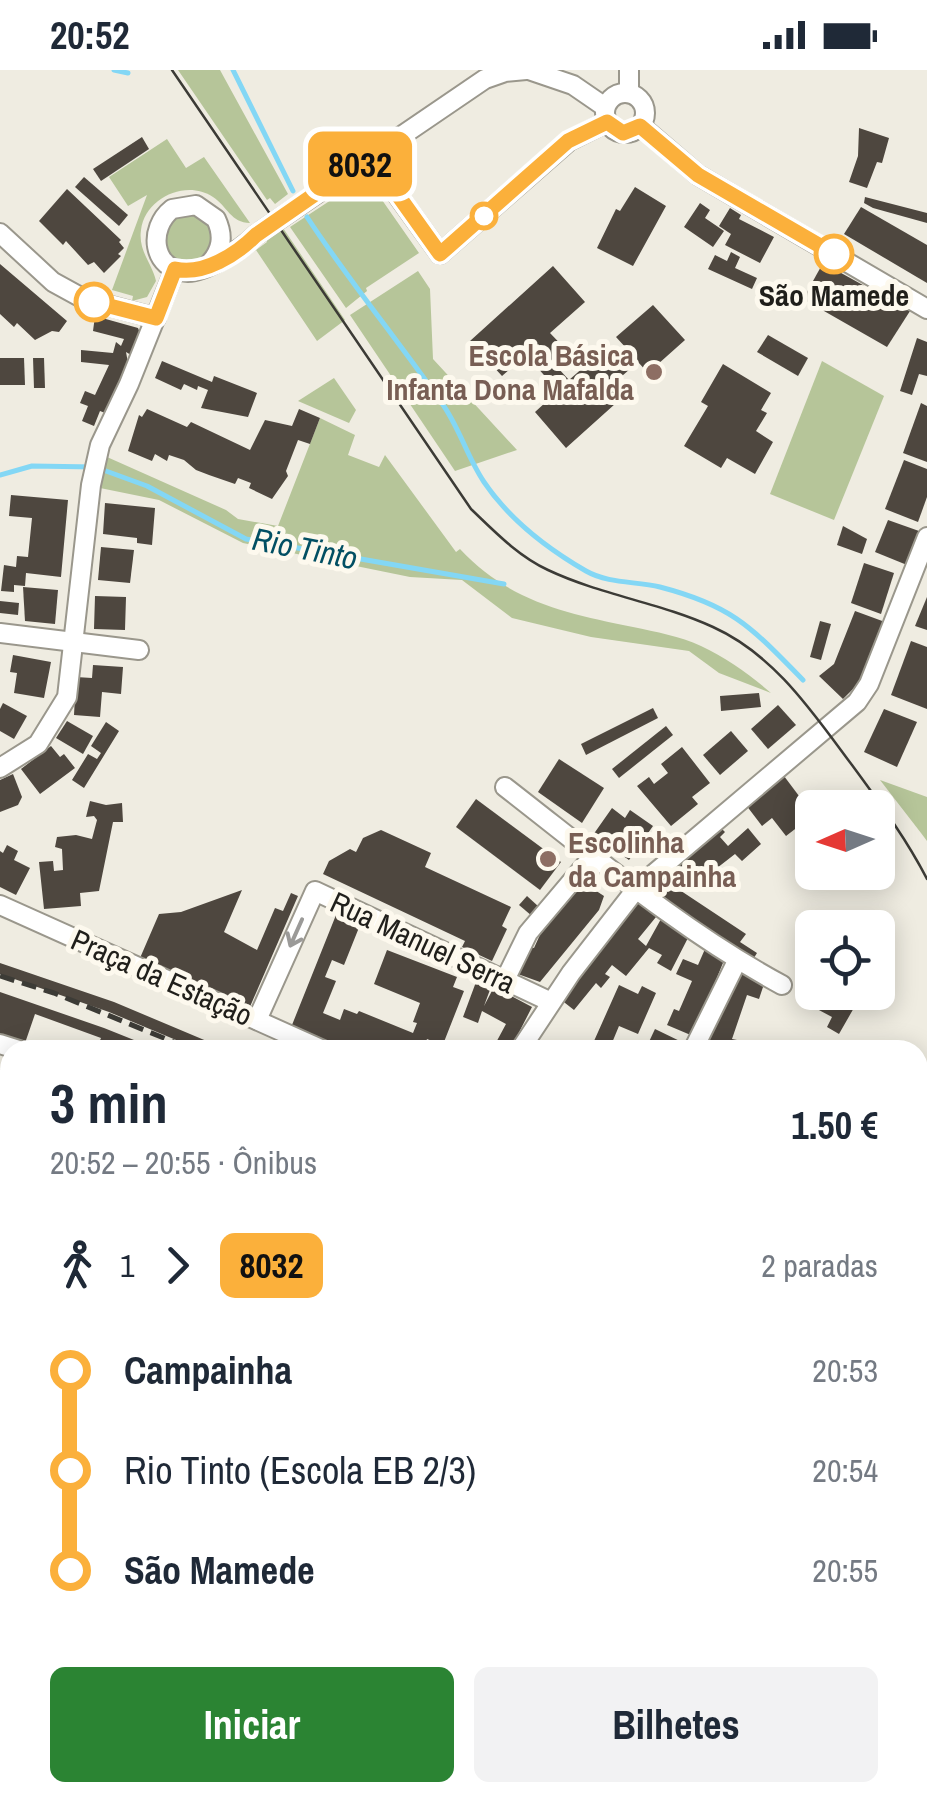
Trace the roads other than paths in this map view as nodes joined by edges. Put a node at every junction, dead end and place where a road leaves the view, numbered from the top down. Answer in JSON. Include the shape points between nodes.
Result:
{"nodes":[{"id":1,"x":527,"y":70,"type":"edge"},
{"id":2,"x":629,"y":70,"type":"edge"},
{"id":3,"x":629,"y":93,"type":"junction"},
{"id":4,"x":606,"y":115,"type":"junction"},
{"id":5,"x":640,"y":126,"type":"junction"},
{"id":6,"x":370,"y":156,"type":"junction"},
{"id":7,"x":221,"y":229,"type":"junction"},
{"id":8,"x":0,"y":233,"type":"edge"},
{"id":9,"x":256,"y":235,"type":"junction"},
{"id":10,"x":208,"y":265,"type":"junction"},
{"id":11,"x":175,"y":269,"type":"junction"},
{"id":12,"x":927,"y":309,"type":"edge"},
{"id":13,"x":156,"y":318,"type":"junction"},
{"id":14,"x":927,"y":537,"type":"edge"},
{"id":15,"x":923,"y":559,"type":"edge"},
{"id":16,"x":0,"y":633,"type":"edge"},
{"id":17,"x":74,"y":642,"type":"junction"},
{"id":18,"x":140,"y":650,"type":"dead end"},
{"id":19,"x":0,"y":768,"type":"edge"},
{"id":20,"x":505,"y":786,"type":"dead end"},
{"id":21,"x":593,"y":856,"type":"junction"},
{"id":22,"x":637,"y":888,"type":"junction"},
{"id":23,"x":0,"y":905,"type":"edge"},
{"id":24,"x":738,"y":961,"type":"junction"},
{"id":25,"x":504,"y":982,"type":"junction"},
{"id":26,"x":782,"y":985,"type":"dead end"},
{"id":27,"x":551,"y":1002,"type":"junction"},
{"id":28,"x":257,"y":1020,"type":"junction"},
{"id":29,"x":301,"y":1040,"type":"edge"},
{"id":30,"x":526,"y":1040,"type":"edge"},
{"id":31,"x":698,"y":1040,"type":"edge"}],
"edges":[{"from":1,"to":4,"type":"street","via":[[573,85]]},
{"from":1,"to":6,"type":"street","via":[[485,79]]},
{"from":2,"to":3,"type":"street"},
{"from":3,"to":4,"type":"street","via":[[617,94]]},
{"from":3,"to":5,"type":"street","via":[[644,106]]},
{"from":4,"to":5,"type":"street","via":[[623,133]]},
{"from":4,"to":6,"type":"street","via":[[440,254]]},
{"from":5,"to":12,"type":"street","via":[[698,175]]},
{"from":6,"to":9,"type":"street"},
{"from":7,"to":9,"type":"street"},
{"from":7,"to":10,"type":"street","via":[[222,241]]},
{"from":7,"to":11,"type":"street","via":[[196,205],[163,216],[156,245]]},
{"from":8,"to":13,"type":"street","via":[[53,282],[84,299]]},
{"from":9,"to":10,"type":"street"},
{"from":10,"to":11,"type":"street"},
{"from":11,"to":13,"type":"street"},
{"from":13,"to":17,"type":"street","via":[[100,446]]},
{"from":14,"to":15,"type":"street"},
{"from":15,"to":22,"type":"street","via":[[857,702]]},
{"from":16,"to":17,"type":"street"},
{"from":17,"to":18,"type":"street"},
{"from":17,"to":19,"type":"street","via":[[68,697],[59,715],[38,744]]},
{"from":20,"to":21,"type":"street"},
{"from":21,"to":22,"type":"street"},
{"from":21,"to":25,"type":"street","via":[[528,934]]},
{"from":22,"to":24,"type":"street"},
{"from":22,"to":27,"type":"street"},
{"from":23,"to":28,"type":"street","name":"Praça da Estação"},
{"from":24,"to":26,"type":"street"},
{"from":24,"to":31,"type":"street"},
{"from":25,"to":27,"type":"street","name":"Rua Manuel Serra"},
{"from":25,"to":28,"type":"street","name":"Rua Manuel Serra","one_way":true,"via":[[315,891]]},
{"from":27,"to":30,"type":"street"},
{"from":28,"to":29,"type":"street","name":"Praça da Estação"}]}
